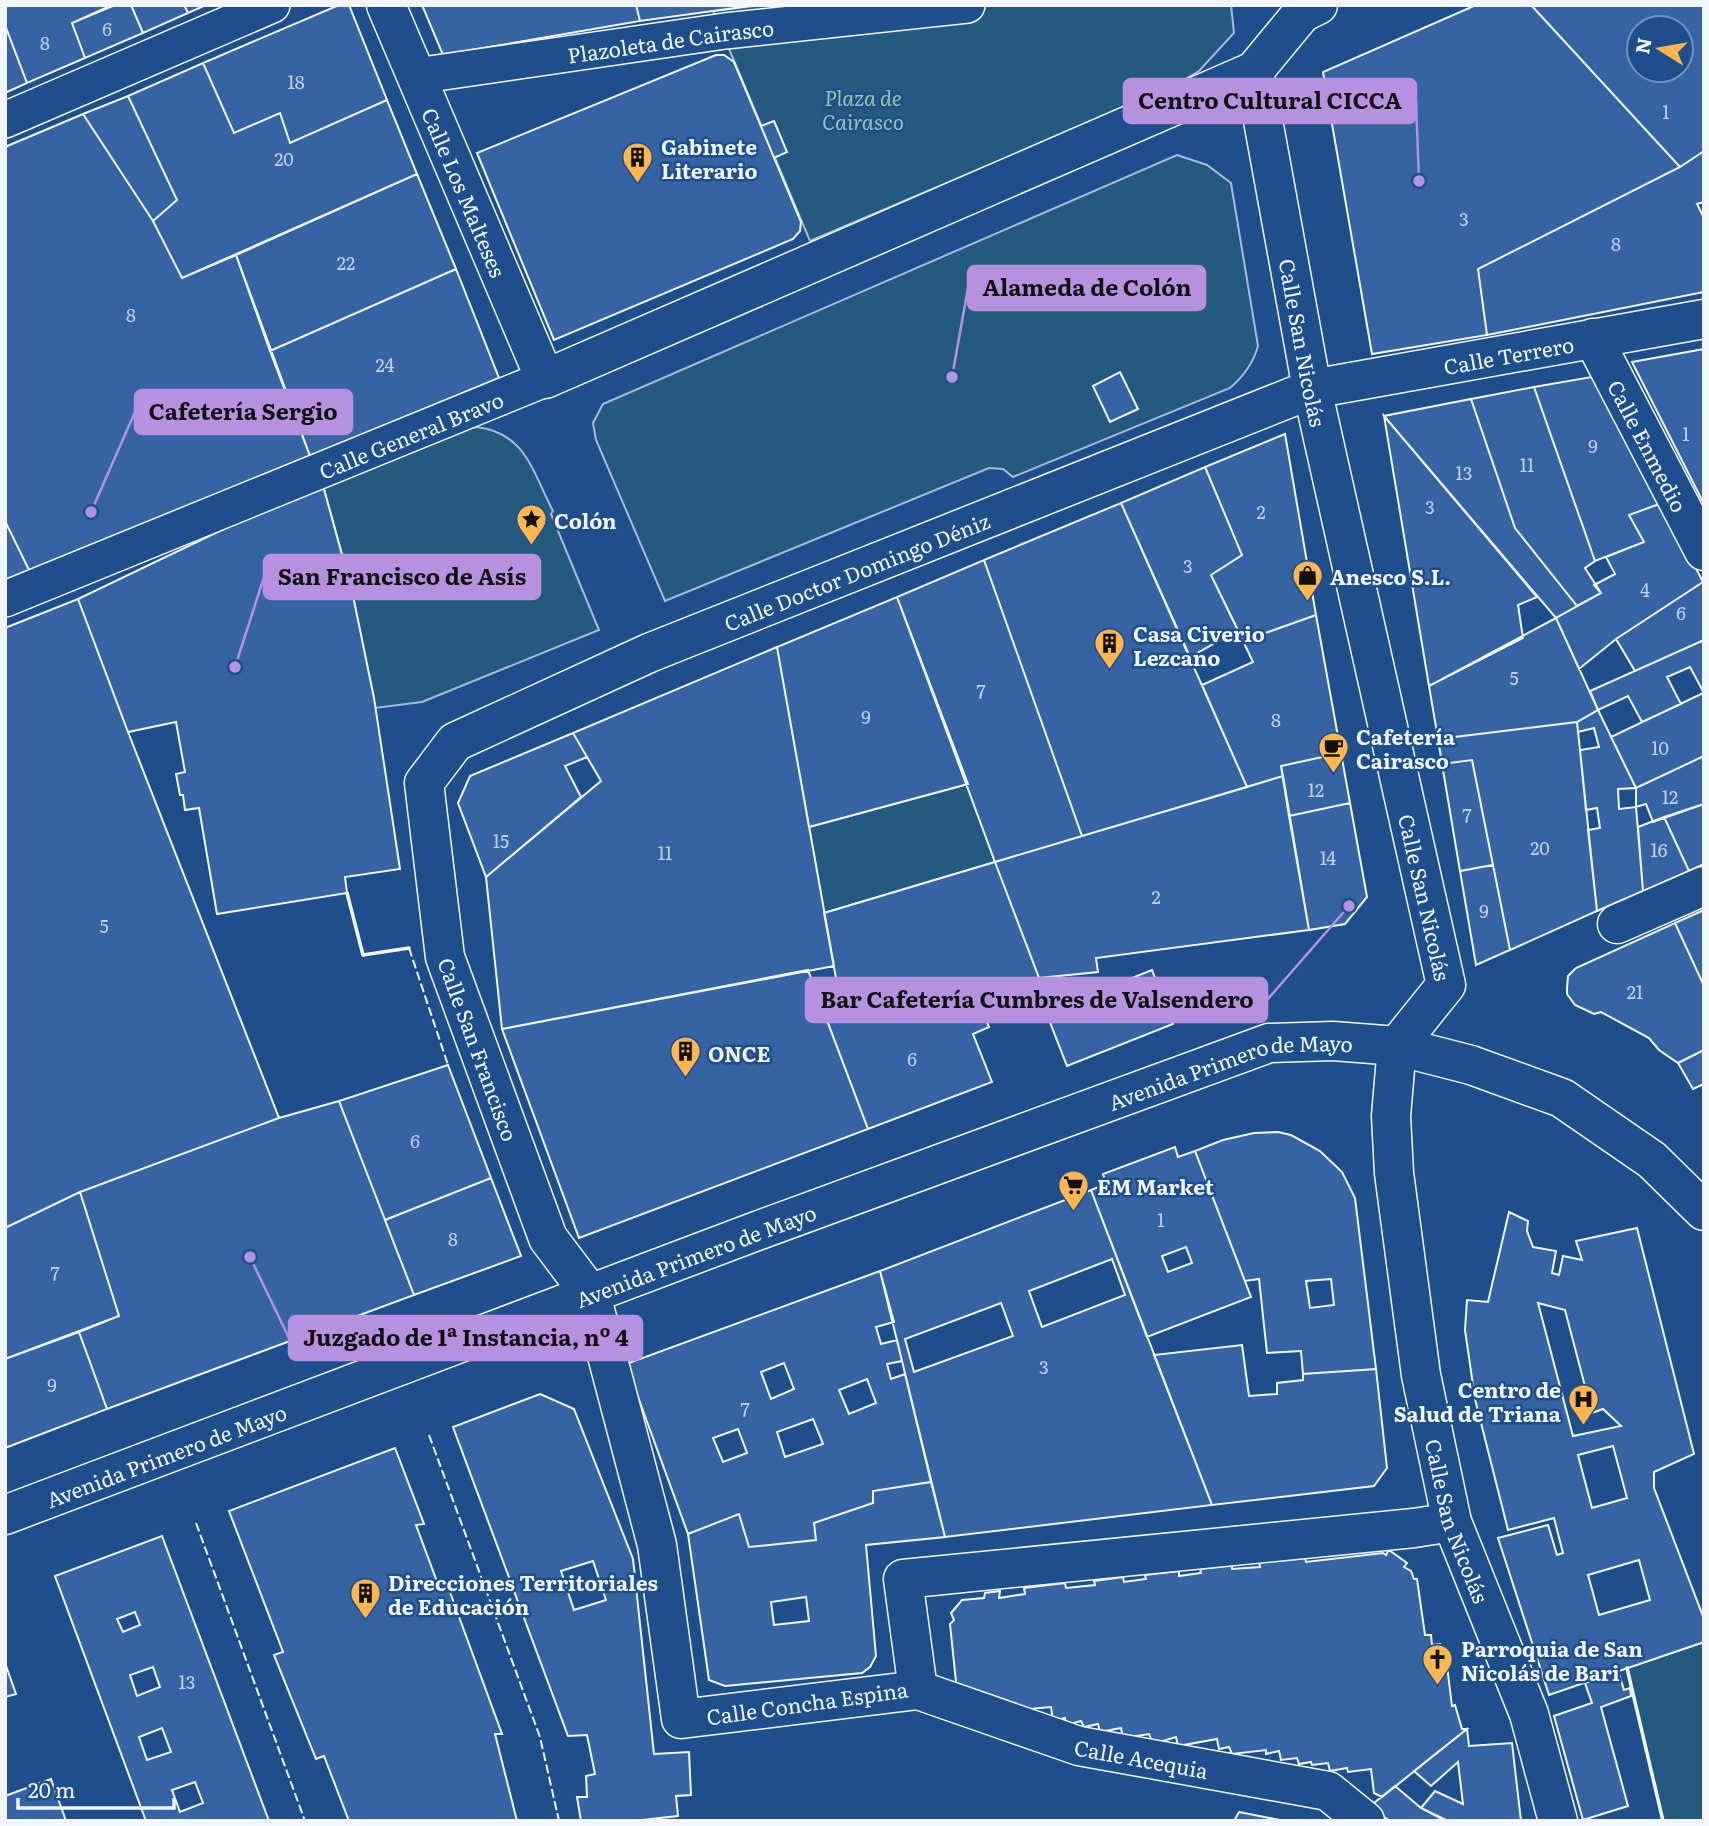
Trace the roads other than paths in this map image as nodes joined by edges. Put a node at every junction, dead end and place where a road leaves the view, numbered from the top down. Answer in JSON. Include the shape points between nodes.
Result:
{"nodes":[{"id":1,"x":272,"y":5,"type":"edge"},
{"id":2,"x":386,"y":5,"type":"edge"},
{"id":3,"x":967,"y":5,"type":"edge"},
{"id":4,"x":1307,"y":8,"type":"edge"},
{"id":5,"x":1254,"y":71,"type":"junction"},
{"id":6,"x":416,"y":76,"type":"junction"},
{"id":7,"x":5,"y":120,"type":"edge"},
{"id":8,"x":1704,"y":319,"type":"edge"},
{"id":9,"x":1593,"y":338,"type":"junction"},
{"id":10,"x":545,"y":379,"type":"junction"},
{"id":11,"x":1312,"y":389,"type":"junction"},
{"id":12,"x":1704,"y":551,"type":"edge"},
{"id":13,"x":5,"y":599,"type":"edge"},
{"id":14,"x":424,"y":783,"type":"joint"},
{"id":15,"x":1704,"y":886,"type":"edge"},
{"id":16,"x":1617,"y":924,"type":"dead end"},
{"id":17,"x":1397,"y":1046,"type":"junction"},
{"id":18,"x":1704,"y":1211,"type":"edge"},
{"id":19,"x":591,"y":1295,"type":"junction"},
{"id":20,"x":5,"y":1515,"type":"edge"},
{"id":21,"x":1452,"y":1522,"type":"junction"},
{"id":22,"x":918,"y":1690,"type":"junction"},
{"id":23,"x":1365,"y":1821,"type":"edge"},
{"id":24,"x":1558,"y":1821,"type":"edge"}],
"edges":[{"from":1,"to":7,"type":"street"},
{"from":2,"to":6,"type":"street","name":"Calle Los Malteses"},
{"from":3,"to":6,"type":"street","name":"Plazoleta de Cairasco","via":[[725,31]]},
{"from":4,"to":5,"type":"street"},
{"from":5,"to":10,"type":"street","name":"Calle General Bravo"},
{"from":5,"to":11,"type":"street","name":"Calle San Nicolás"},
{"from":6,"to":10,"type":"street","name":"Calle Los Malteses"},
{"from":8,"to":9,"type":"street","name":"Calle Terrero"},
{"from":9,"to":11,"type":"street","name":"Calle Terrero"},
{"from":9,"to":12,"type":"street","name":"Calle Enmedio"},
{"from":10,"to":13,"type":"street","name":"Calle General Bravo"},
{"from":11,"to":14,"type":"street","name":"Calle Doctor Domingo Déniz","via":[[649,653],[455,742]]},
{"from":11,"to":17,"type":"street","name":"Calle San Nicolás","via":[[1446,985]]},
{"from":14,"to":19,"type":"street","name":"Calle San Francisco","via":[[445,957],[548,1238]]},
{"from":15,"to":16,"type":"street"},
{"from":17,"to":18,"type":"street","name":"Avenida Primero de Mayo","via":[[1471,1065],[1562,1098],[1653,1160]]},
{"from":17,"to":19,"type":"street","name":"Avenida Primero de Mayo","via":[[1269,1043]]},
{"from":17,"to":21,"type":"street","name":"Calle San Nicolás","via":[[1391,1116],[1394,1173],[1421,1375]]},
{"from":19,"to":20,"type":"street","name":"Avenida Primero de Mayo"},
{"from":19,"to":22,"type":"street","name":"Calle Concha Espina","via":[[657,1545],[681,1719]]},
{"from":21,"to":22,"type":"street","name":"Calle Concha Espina","via":[[903,1579]]},
{"from":21,"to":24,"type":"street","name":"Calle San Nicolás","via":[[1529,1714]]},
{"from":22,"to":23,"type":"street","name":"Calle Acequia","via":[[1079,1746],[1328,1791]]}]}
